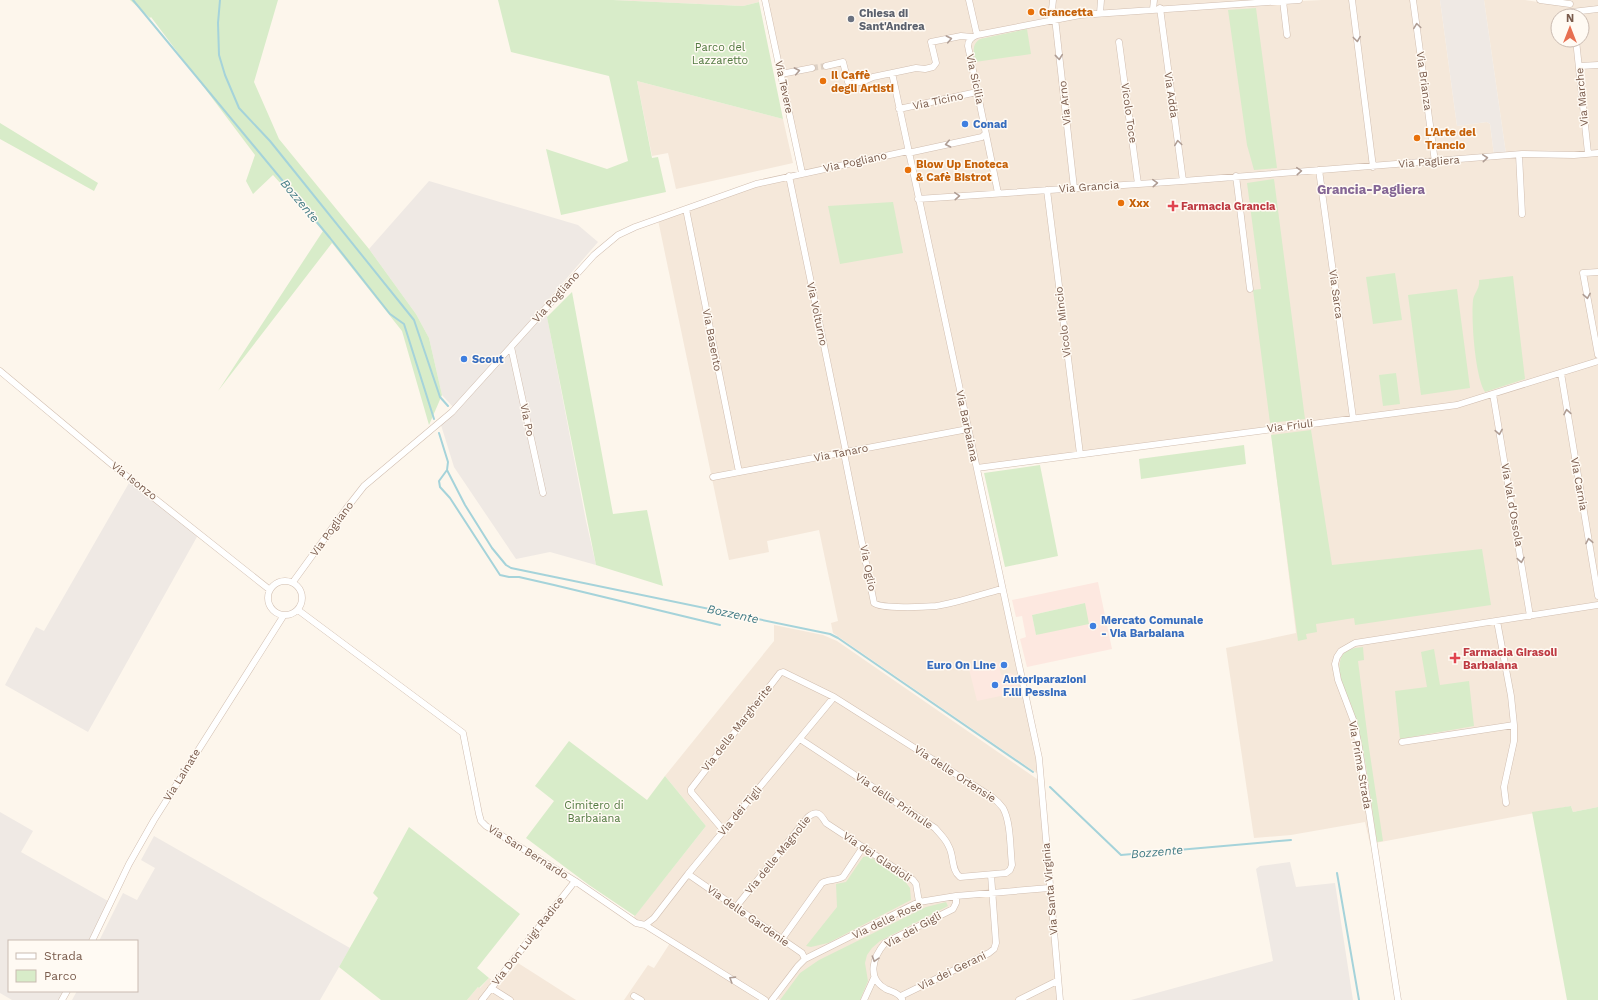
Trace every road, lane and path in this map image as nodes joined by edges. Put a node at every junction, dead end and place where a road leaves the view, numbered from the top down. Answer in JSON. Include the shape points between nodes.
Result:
{"nodes":[{"id":1,"x":765,"y":0,"type":"edge"},
{"id":2,"x":970,"y":0,"type":"edge"},
{"id":3,"x":1053,"y":0,"type":"edge"},
{"id":4,"x":1101,"y":0,"type":"edge"},
{"id":5,"x":1154,"y":0,"type":"edge"},
{"id":6,"x":1299,"y":0,"type":"edge"},
{"id":7,"x":1352,"y":0,"type":"edge"},
{"id":8,"x":1413,"y":0,"type":"edge"},
{"id":9,"x":1540,"y":0,"type":"edge"},
{"id":10,"x":1283,"y":1,"type":"edge"},
{"id":11,"x":1570,"y":2,"type":"edge"},
{"id":12,"x":1160,"y":8,"type":"junction"},
{"id":13,"x":1153,"y":9,"type":"junction"},
{"id":14,"x":1100,"y":13,"type":"junction"},
{"id":15,"x":1053,"y":19,"type":"junction"},
{"id":16,"x":1287,"y":35,"type":"dead end"},
{"id":17,"x":975,"y":36,"type":"junction"},
{"id":18,"x":1119,"y":42,"type":"dead end"},
{"id":19,"x":1577,"y":48,"type":"edge"},
{"id":20,"x":1598,"y":65,"type":"edge"},
{"id":21,"x":826,"y":66,"type":"tunnel mouth"},
{"id":22,"x":1580,"y":66,"type":"junction"},
{"id":23,"x":812,"y":68,"type":"tunnel mouth"},
{"id":24,"x":892,"y":73,"type":"junction"},
{"id":25,"x":781,"y":74,"type":"junction"},
{"id":26,"x":977,"y":92,"type":"junction"},
{"id":27,"x":899,"y":109,"type":"junction"},
{"id":28,"x":985,"y":134,"type":"junction"},
{"id":29,"x":908,"y":152,"type":"junction"},
{"id":30,"x":1598,"y":153,"type":"edge"},
{"id":31,"x":1588,"y":154,"type":"junction"},
{"id":32,"x":1519,"y":155,"type":"junction"},
{"id":33,"x":1435,"y":162,"type":"junction"},
{"id":34,"x":1373,"y":166,"type":"junction"},
{"id":35,"x":1319,"y":170,"type":"junction"},
{"id":36,"x":802,"y":173,"type":"junction"},
{"id":37,"x":1260,"y":174,"type":"joint"},
{"id":38,"x":789,"y":176,"type":"junction"},
{"id":39,"x":1236,"y":176,"type":"junction"},
{"id":40,"x":1183,"y":181,"type":"junction"},
{"id":41,"x":1138,"y":184,"type":"junction"},
{"id":42,"x":1074,"y":188,"type":"junction"},
{"id":43,"x":1047,"y":190,"type":"junction"},
{"id":44,"x":998,"y":193,"type":"junction"},
{"id":45,"x":918,"y":199,"type":"junction"},
{"id":46,"x":686,"y":209,"type":"junction"},
{"id":47,"x":1522,"y":214,"type":"dead end"},
{"id":48,"x":1598,"y":272,"type":"edge"},
{"id":49,"x":1250,"y":289,"type":"dead end"},
{"id":50,"x":511,"y":347,"type":"junction"},
{"id":51,"x":1598,"y":355,"type":"edge"},
{"id":52,"x":1598,"y":361,"type":"edge"},
{"id":53,"x":0,"y":371,"type":"edge"},
{"id":54,"x":1560,"y":373,"type":"junction"},
{"id":55,"x":1493,"y":394,"type":"junction"},
{"id":56,"x":1353,"y":418,"type":"junction"},
{"id":57,"x":968,"y":429,"type":"junction"},
{"id":58,"x":845,"y":452,"type":"junction"},
{"id":59,"x":1080,"y":454,"type":"junction"},
{"id":60,"x":977,"y":468,"type":"junction"},
{"id":61,"x":739,"y":472,"type":"junction"},
{"id":62,"x":714,"y":477,"type":"dead end"},
{"id":63,"x":543,"y":493,"type":"dead end"},
{"id":64,"x":293,"y":582,"type":"junction"},
{"id":65,"x":1002,"y":589,"type":"junction"},
{"id":66,"x":270,"y":590,"type":"junction"},
{"id":67,"x":1598,"y":596,"type":"edge"},
{"id":68,"x":1598,"y":605,"type":"edge"},
{"id":69,"x":298,"y":610,"type":"junction"},
{"id":70,"x":284,"y":615,"type":"junction"},
{"id":71,"x":1530,"y":616,"type":"junction"},
{"id":72,"x":1497,"y":621,"type":"junction"},
{"id":73,"x":834,"y":697,"type":"junction"},
{"id":74,"x":1514,"y":725,"type":"junction"},
{"id":75,"x":800,"y":739,"type":"junction"},
{"id":76,"x":1402,"y":742,"type":"dead end"},
{"id":77,"x":1041,"y":778,"type":"joint"},
{"id":78,"x":1506,"y":803,"type":"dead end"},
{"id":79,"x":823,"y":818,"type":"joint"},
{"id":80,"x":724,"y":831,"type":"junction"},
{"id":81,"x":863,"y":847,"type":"junction"},
{"id":82,"x":688,"y":874,"type":"junction"},
{"id":83,"x":990,"y":875,"type":"junction"},
{"id":84,"x":575,"y":881,"type":"junction"},
{"id":85,"x":1050,"y":888,"type":"junction"},
{"id":86,"x":992,"y":893,"type":"junction"},
{"id":87,"x":956,"y":896,"type":"junction"},
{"id":88,"x":919,"y":902,"type":"junction"},
{"id":89,"x":736,"y":907,"type":"junction"},
{"id":90,"x":646,"y":925,"type":"junction"},
{"id":91,"x":782,"y":939,"type":"junction"},
{"id":92,"x":92,"y":940,"type":"edge"},
{"id":93,"x":805,"y":959,"type":"junction"},
{"id":94,"x":874,"y":978,"type":"junction"},
{"id":95,"x":1057,"y":982,"type":"junction"},
{"id":96,"x":491,"y":988,"type":"junction"},
{"id":97,"x":634,"y":996,"type":"dead end"},
{"id":98,"x":902,"y":998,"type":"edge"},
{"id":99,"x":482,"y":1000,"type":"edge"},
{"id":100,"x":510,"y":1000,"type":"edge"},
{"id":101,"x":641,"y":1000,"type":"edge"},
{"id":102,"x":765,"y":1000,"type":"edge"},
{"id":103,"x":772,"y":1000,"type":"edge"},
{"id":104,"x":864,"y":1000,"type":"edge"},
{"id":105,"x":1019,"y":1000,"type":"edge"},
{"id":106,"x":1060,"y":1000,"type":"edge"},
{"id":107,"x":1398,"y":1000,"type":"edge"}],
"edges":[{"from":1,"to":25,"type":"street","name":"Via Tevere"},
{"from":2,"to":17,"type":"street","name":"Via Sicilia"},
{"from":3,"to":15,"type":"street","name":"Via Arno"},
{"from":4,"to":14,"type":"street"},
{"from":5,"to":13,"type":"street"},
{"from":6,"to":10,"type":"street"},
{"from":7,"to":34,"type":"street","one_way":true},
{"from":33,"to":8,"type":"street","name":"Via Brianza","one_way":true},
{"from":9,"to":11,"type":"street"},
{"from":10,"to":12,"type":"street"},
{"from":10,"to":16,"type":"street"},
{"from":12,"to":13,"type":"street"},
{"from":40,"to":12,"type":"street","name":"Via Adda","one_way":true},
{"from":13,"to":14,"type":"street"},
{"from":14,"to":15,"type":"street"},
{"from":15,"to":17,"type":"street"},
{"from":15,"to":42,"type":"street","name":"Via Arno","one_way":true},
{"from":24,"to":17,"type":"street","one_way":true,"via":[[934,67],[936,63],[931,42]]},
{"from":17,"to":26,"type":"street","name":"Via Sicilia","via":[[969,40],[968,46]]},
{"from":18,"to":41,"type":"street","name":"Vicolo Toce"},
{"from":19,"to":22,"type":"street","name":"Via Marche"},
{"from":20,"to":22,"type":"street"},
{"from":21,"to":24,"type":"street","via":[[843,62],[850,84]]},
{"from":22,"to":31,"type":"street","name":"Via Marche"},
{"from":25,"to":23,"type":"street","one_way":true},
{"from":24,"to":27,"type":"street","name":"Via Barbaiana"},
{"from":25,"to":36,"type":"street","name":"Via Tevere"},
{"from":26,"to":27,"type":"street","name":"Via Ticino"},
{"from":26,"to":28,"type":"street","name":"Via Sicilia"},
{"from":27,"to":29,"type":"street","name":"Via Barbaiana"},
{"from":28,"to":29,"type":"street","name":"Via Pogliano","one_way":true,"via":[[982,137]]},
{"from":28,"to":44,"type":"street","name":"Via Sicilia"},
{"from":29,"to":36,"type":"street","name":"Via Pogliano"},
{"from":29,"to":45,"type":"street","name":"Via Barbaiana"},
{"from":30,"to":31,"type":"street","name":"Via Pagliera"},
{"from":31,"to":32,"type":"street","name":"Via Pagliera"},
{"from":33,"to":32,"type":"street","name":"Via Pagliera","one_way":true},
{"from":32,"to":47,"type":"street"},
{"from":33,"to":34,"type":"street","name":"Via Pagliera"},
{"from":34,"to":35,"type":"street","name":"Via Pagliera"},
{"from":37,"to":35,"type":"street","name":"Via Pagliera","one_way":true},
{"from":35,"to":56,"type":"street","name":"Via Sarca"},
{"from":36,"to":38,"type":"street","name":"Via Pogliano"},
{"from":37,"to":39,"type":"street","name":"Via Grancia"},
{"from":38,"to":46,"type":"street","name":"Via Pogliano","via":[[751,186]]},
{"from":38,"to":58,"type":"street","name":"Via Volturno"},
{"from":39,"to":40,"type":"street","name":"Via Grancia"},
{"from":39,"to":49,"type":"street"},
{"from":41,"to":40,"type":"street","name":"Via Grancia","one_way":true},
{"from":41,"to":42,"type":"street","name":"Via Grancia"},
{"from":42,"to":43,"type":"street","name":"Via Grancia"},
{"from":43,"to":44,"type":"street","name":"Via Grancia"},
{"from":43,"to":59,"type":"street","name":"Vicolo Mincio"},
{"from":45,"to":44,"type":"street","name":"Via Grancia","one_way":true},
{"from":45,"to":57,"type":"street","name":"Via Barbaiana"},
{"from":46,"to":50,"type":"street","name":"Via Pogliano","via":[[626,231],[606,244]]},
{"from":46,"to":61,"type":"street","name":"Via Basento"},
{"from":48,"to":51,"type":"street","one_way":true,"via":[[1583,273]]},
{"from":50,"to":63,"type":"street","name":"Via Po"},
{"from":50,"to":64,"type":"street","name":"Via Pogliano","via":[[452,412],[364,486]]},
{"from":52,"to":54,"type":"street","name":"Via Friuli"},
{"from":53,"to":66,"type":"street","name":"Via Isonzo"},
{"from":54,"to":55,"type":"street","name":"Via Friuli"},
{"from":67,"to":54,"type":"street","name":"Via Carnia","one_way":true},
{"from":55,"to":56,"type":"street","name":"Via Friuli","via":[[1457,405]]},
{"from":55,"to":71,"type":"street","name":"Via Val d'Ossola","one_way":true},
{"from":56,"to":59,"type":"street","name":"Via Friuli"},
{"from":57,"to":58,"type":"street","name":"Via Tanaro"},
{"from":57,"to":60,"type":"street","name":"Via Barbaiana"},
{"from":58,"to":61,"type":"street","name":"Via Tanaro"},
{"from":58,"to":65,"type":"street","name":"Via Oglio","via":[[874,603],[877,606],[936,606]]},
{"from":59,"to":60,"type":"street","name":"Via Friuli"},
{"from":60,"to":65,"type":"street","name":"Via Barbaiana"},
{"from":61,"to":62,"type":"street","name":"Via Tanaro"},
{"from":64,"to":66,"type":"street","via":[[280,582]]},
{"from":64,"to":69,"type":"street","via":[[302,592]]},
{"from":65,"to":77,"type":"street","name":"Via Barbaiana","via":[[1039,758]]},
{"from":66,"to":70,"type":"street","via":[[268,597],[272,609]]},
{"from":68,"to":71,"type":"street","name":"Via Prima Strada"},
{"from":69,"to":70,"type":"street"},
{"from":69,"to":84,"type":"street","name":"Via San Bernardo","via":[[463,732],[481,821]]},
{"from":70,"to":92,"type":"street","name":"Via Lainate","via":[[151,825]]},
{"from":71,"to":72,"type":"street","name":"Via Prima Strada"},
{"from":72,"to":74,"type":"street"},
{"from":72,"to":107,"type":"street","name":"Via Prima Strada","via":[[1355,643],[1346,647],[1337,656],[1336,672],[1354,722]]},
{"from":73,"to":75,"type":"street","name":"Via dei Tigli"},
{"from":73,"to":80,"type":"street","name":"Via delle Margherite","via":[[786,673],[780,674],[691,789]]},
{"from":73,"to":83,"type":"street","name":"Via delle Ortensie","via":[[999,803],[1007,820],[1012,865],[1006,873]]},
{"from":74,"to":76,"type":"street"},
{"from":74,"to":78,"type":"street","via":[[1514,741],[1504,787]]},
{"from":75,"to":80,"type":"street","name":"Via dei Tigli"},
{"from":75,"to":83,"type":"street","name":"Via delle Primule","via":[[935,828],[949,845],[957,874],[965,877]]},
{"from":77,"to":85,"type":"street","name":"Via Santa Virginia"},
{"from":79,"to":81,"type":"street","name":"Via dei Gladioli","via":[[826,823]]},
{"from":79,"to":89,"type":"street","name":"Via delle Magnolie","via":[[818,813],[812,813],[808,817]]},
{"from":80,"to":82,"type":"street","name":"Via dei Tigli"},
{"from":81,"to":88,"type":"street","name":"Via dei Gladioli","via":[[913,880]]},
{"from":81,"to":91,"type":"street","via":[[843,877],[822,883]]},
{"from":82,"to":89,"type":"street","name":"Via delle Gardenie"},
{"from":82,"to":90,"type":"street","name":"Via dei Tigli"},
{"from":83,"to":86,"type":"street"},
{"from":84,"to":90,"type":"street","name":"Via San Bernardo","via":[[636,923]]},
{"from":84,"to":96,"type":"street","name":"Via Don Luigi Radice"},
{"from":85,"to":86,"type":"street","name":"Via delle Rose"},
{"from":85,"to":95,"type":"street","name":"Via Santa Virginia"},
{"from":86,"to":87,"type":"street","name":"Via delle Rose"},
{"from":86,"to":98,"type":"street","name":"Via dei Gerani","via":[[996,944],[994,949]]},
{"from":87,"to":88,"type":"street","name":"Via delle Rose"},
{"from":87,"to":94,"type":"street","name":"Via dei Gigli","one_way":true,"via":[[953,909],[885,943],[874,960]]},
{"from":88,"to":93,"type":"street","name":"Via delle Rose"},
{"from":89,"to":91,"type":"street","name":"Via delle Gardenie"},
{"from":102,"to":90,"type":"street","name":"Via San Bernardo","one_way":true},
{"from":91,"to":93,"type":"street","name":"Via delle Gardenie","via":[[802,953]]},
{"from":93,"to":103,"type":"street","name":"Via delle Rose"},
{"from":94,"to":98,"type":"street"},
{"from":94,"to":104,"type":"street"},
{"from":95,"to":105,"type":"street"},
{"from":95,"to":106,"type":"street","name":"Via Santa Virginia"},
{"from":96,"to":99,"type":"street","name":"Via Don Luigi Radice"},
{"from":96,"to":100,"type":"street"},
{"from":97,"to":101,"type":"street"}]}
